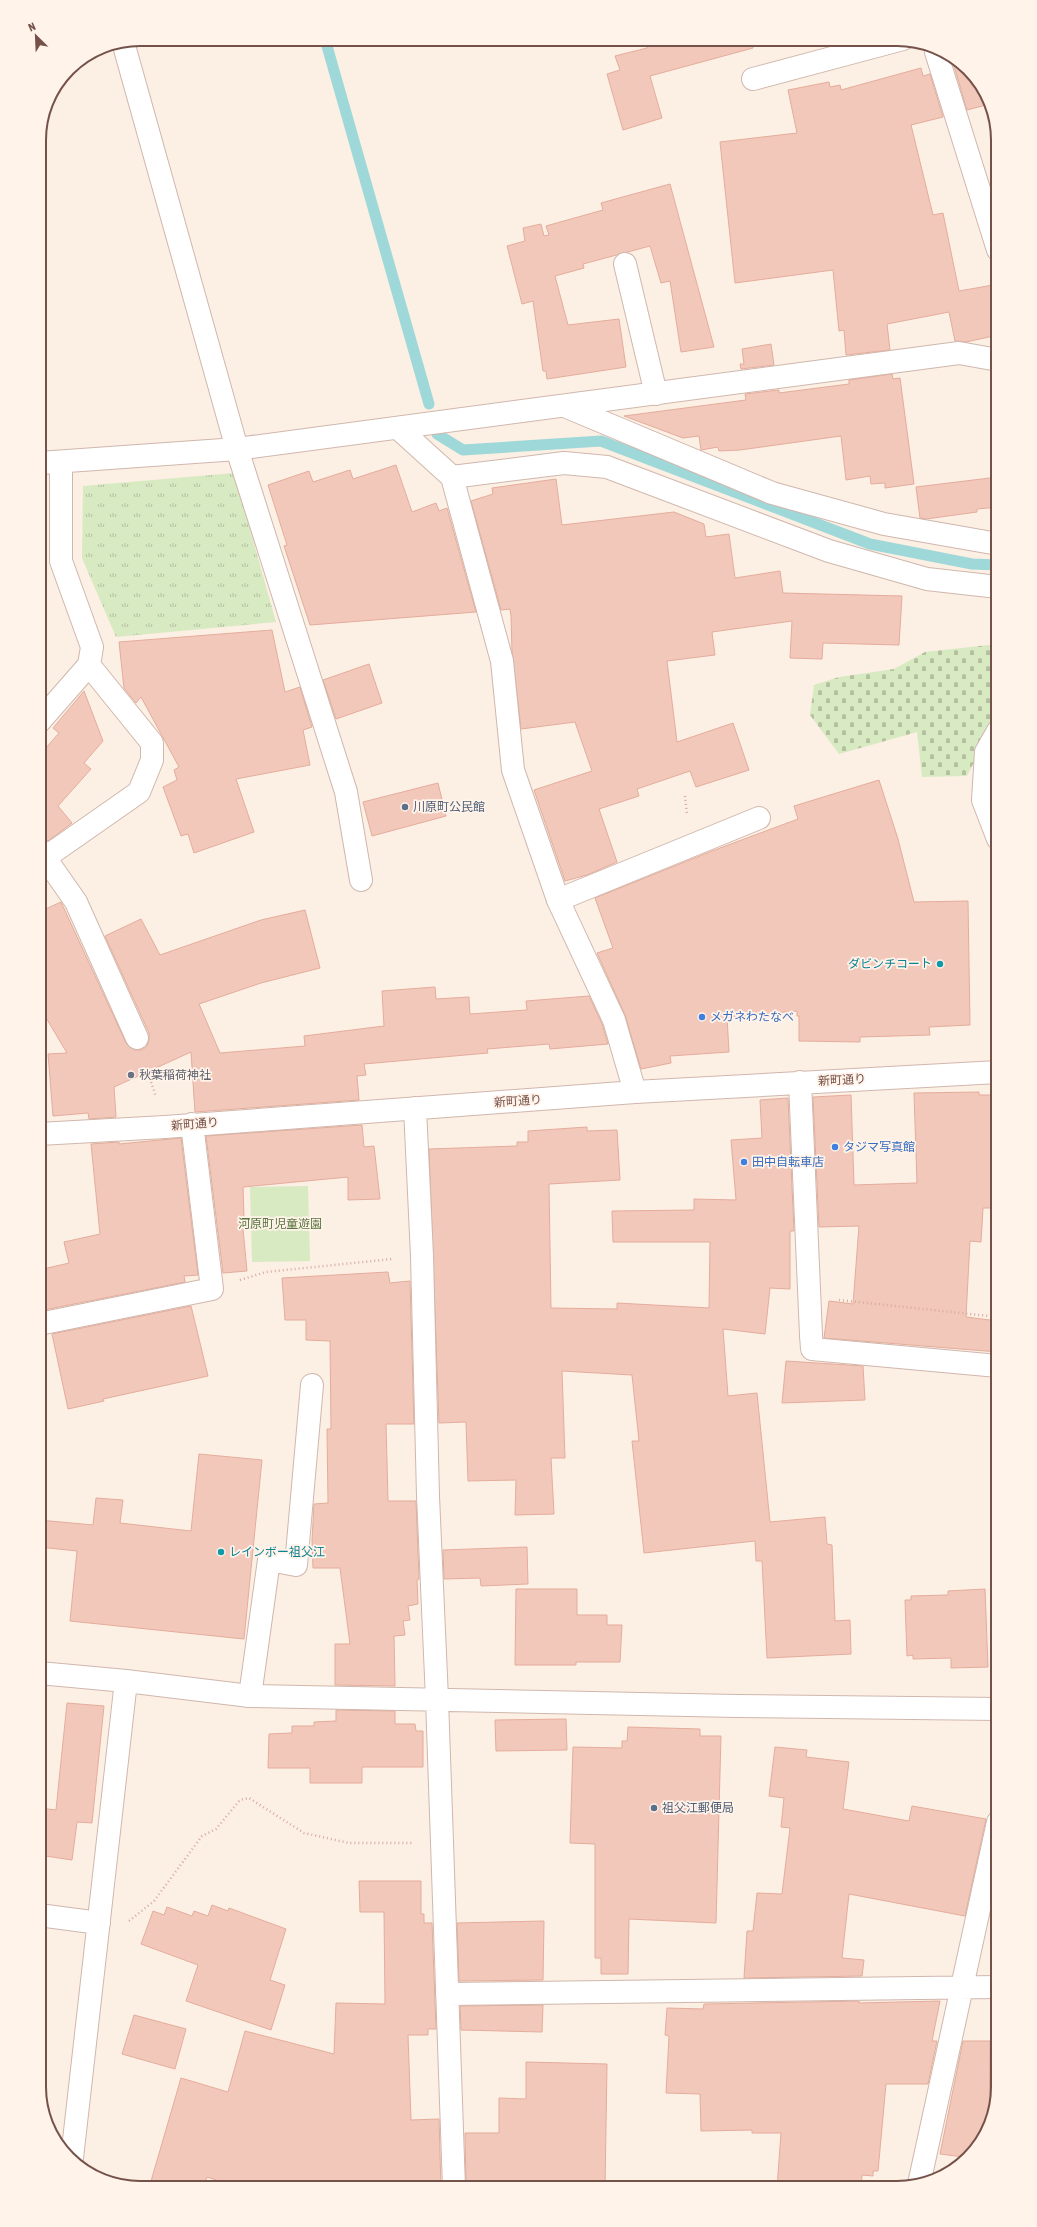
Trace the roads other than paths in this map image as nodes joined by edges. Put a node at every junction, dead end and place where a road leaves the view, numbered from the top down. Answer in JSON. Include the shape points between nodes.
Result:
{"nodes":[{"id":1,"x":877,"y":46,"type":"edge"},
{"id":2,"x":125,"y":48,"type":"edge"},
{"id":3,"x":937,"y":55,"type":"edge"},
{"id":4,"x":753,"y":79,"type":"dead end"},
{"id":5,"x":991,"y":228,"type":"edge"},
{"id":6,"x":626,"y":264,"type":"dead end"},
{"id":7,"x":991,"y":359,"type":"edge"},
{"id":8,"x":656,"y":394,"type":"junction"},
{"id":9,"x":566,"y":406,"type":"junction"},
{"id":10,"x":398,"y":428,"type":"junction"},
{"id":11,"x":237,"y":450,"type":"junction"},
{"id":12,"x":60,"y":462,"type":"junction"},
{"id":13,"x":46,"y":463,"type":"edge"},
{"id":14,"x":452,"y":477,"type":"junction"},
{"id":15,"x":991,"y":543,"type":"edge"},
{"id":16,"x":991,"y":586,"type":"edge"},
{"id":17,"x":89,"y":665,"type":"junction"},
{"id":18,"x":46,"y":714,"type":"edge"},
{"id":19,"x":991,"y":743,"type":"edge"},
{"id":20,"x":759,"y":818,"type":"dead end"},
{"id":21,"x":991,"y":821,"type":"edge"},
{"id":22,"x":46,"y":850,"type":"edge"},
{"id":23,"x":46,"y":859,"type":"edge"},
{"id":24,"x":360,"y":880,"type":"dead end"},
{"id":25,"x":558,"y":900,"type":"junction"},
{"id":26,"x":137,"y":1038,"type":"road end"},
{"id":27,"x":991,"y":1072,"type":"edge"},
{"id":28,"x":800,"y":1082,"type":"junction"},
{"id":29,"x":635,"y":1092,"type":"junction"},
{"id":30,"x":415,"y":1108,"type":"junction"},
{"id":31,"x":192,"y":1124,"type":"junction"},
{"id":32,"x":46,"y":1134,"type":"edge"},
{"id":33,"x":46,"y":1323,"type":"edge"},
{"id":34,"x":991,"y":1365,"type":"edge"},
{"id":35,"x":312,"y":1385,"type":"dead end"},
{"id":36,"x":46,"y":1674,"type":"edge"},
{"id":37,"x":126,"y":1681,"type":"junction"},
{"id":38,"x":250,"y":1696,"type":"junction"},
{"id":39,"x":437,"y":1699,"type":"junction"},
{"id":40,"x":991,"y":1709,"type":"edge"},
{"id":41,"x":991,"y":1854,"type":"edge"},
{"id":42,"x":46,"y":1917,"type":"edge"},
{"id":43,"x":98,"y":1930,"type":"junction"},
{"id":44,"x":962,"y":1987,"type":"junction"},
{"id":45,"x":991,"y":1987,"type":"edge"},
{"id":46,"x":447,"y":1994,"type":"junction"},
{"id":47,"x":73,"y":2152,"type":"edge"},
{"id":48,"x":920,"y":2178,"type":"edge"},
{"id":49,"x":454,"y":2181,"type":"edge"}],
"edges":[{"from":1,"to":4,"type":"street"},
{"from":2,"to":11,"type":"street"},
{"from":3,"to":5,"type":"street"},
{"from":6,"to":8,"type":"street"},
{"from":7,"to":8,"type":"street","via":[[959,353]]},
{"from":8,"to":9,"type":"street"},
{"from":9,"to":10,"type":"street"},
{"from":9,"to":15,"type":"street","via":[[772,493],[884,524]]},
{"from":10,"to":11,"type":"street"},
{"from":10,"to":14,"type":"street"},
{"from":11,"to":12,"type":"street"},
{"from":11,"to":24,"type":"street","via":[[346,792]]},
{"from":12,"to":13,"type":"street"},
{"from":12,"to":17,"type":"street","via":[[61,561],[92,647]]},
{"from":14,"to":16,"type":"street","via":[[564,463],[608,467],[829,551],[927,579]]},
{"from":14,"to":25,"type":"street","via":[[502,661],[512,770]]},
{"from":17,"to":18,"type":"street"},
{"from":17,"to":22,"type":"street","via":[[152,743],[152,760],[139,792]]},
{"from":19,"to":21,"type":"street","via":[[986,752],[983,800]]},
{"from":20,"to":25,"type":"street"},
{"from":23,"to":26,"type":"street","via":[[76,902]]},
{"from":25,"to":29,"type":"street","via":[[614,1020]]},
{"from":27,"to":28,"type":"street","name":"新町通り"},
{"from":28,"to":29,"type":"street","name":"新町通り"},
{"from":28,"to":34,"type":"street","via":[[812,1348]]},
{"from":29,"to":30,"type":"street","name":"新町通り"},
{"from":30,"to":31,"type":"street","name":"新町通り"},
{"from":30,"to":39,"type":"street"},
{"from":31,"to":32,"type":"street","name":"新町通り"},
{"from":31,"to":33,"type":"street","via":[[212,1289]]},
{"from":35,"to":38,"type":"street","via":[[296,1564],[269,1560]]},
{"from":36,"to":37,"type":"street"},
{"from":37,"to":38,"type":"street"},
{"from":37,"to":43,"type":"street"},
{"from":38,"to":39,"type":"street"},
{"from":39,"to":40,"type":"street"},
{"from":39,"to":46,"type":"street"},
{"from":41,"to":44,"type":"street"},
{"from":42,"to":43,"type":"street"},
{"from":43,"to":47,"type":"street"},
{"from":44,"to":45,"type":"street"},
{"from":44,"to":46,"type":"street"},
{"from":44,"to":48,"type":"street"},
{"from":46,"to":49,"type":"street"}]}
